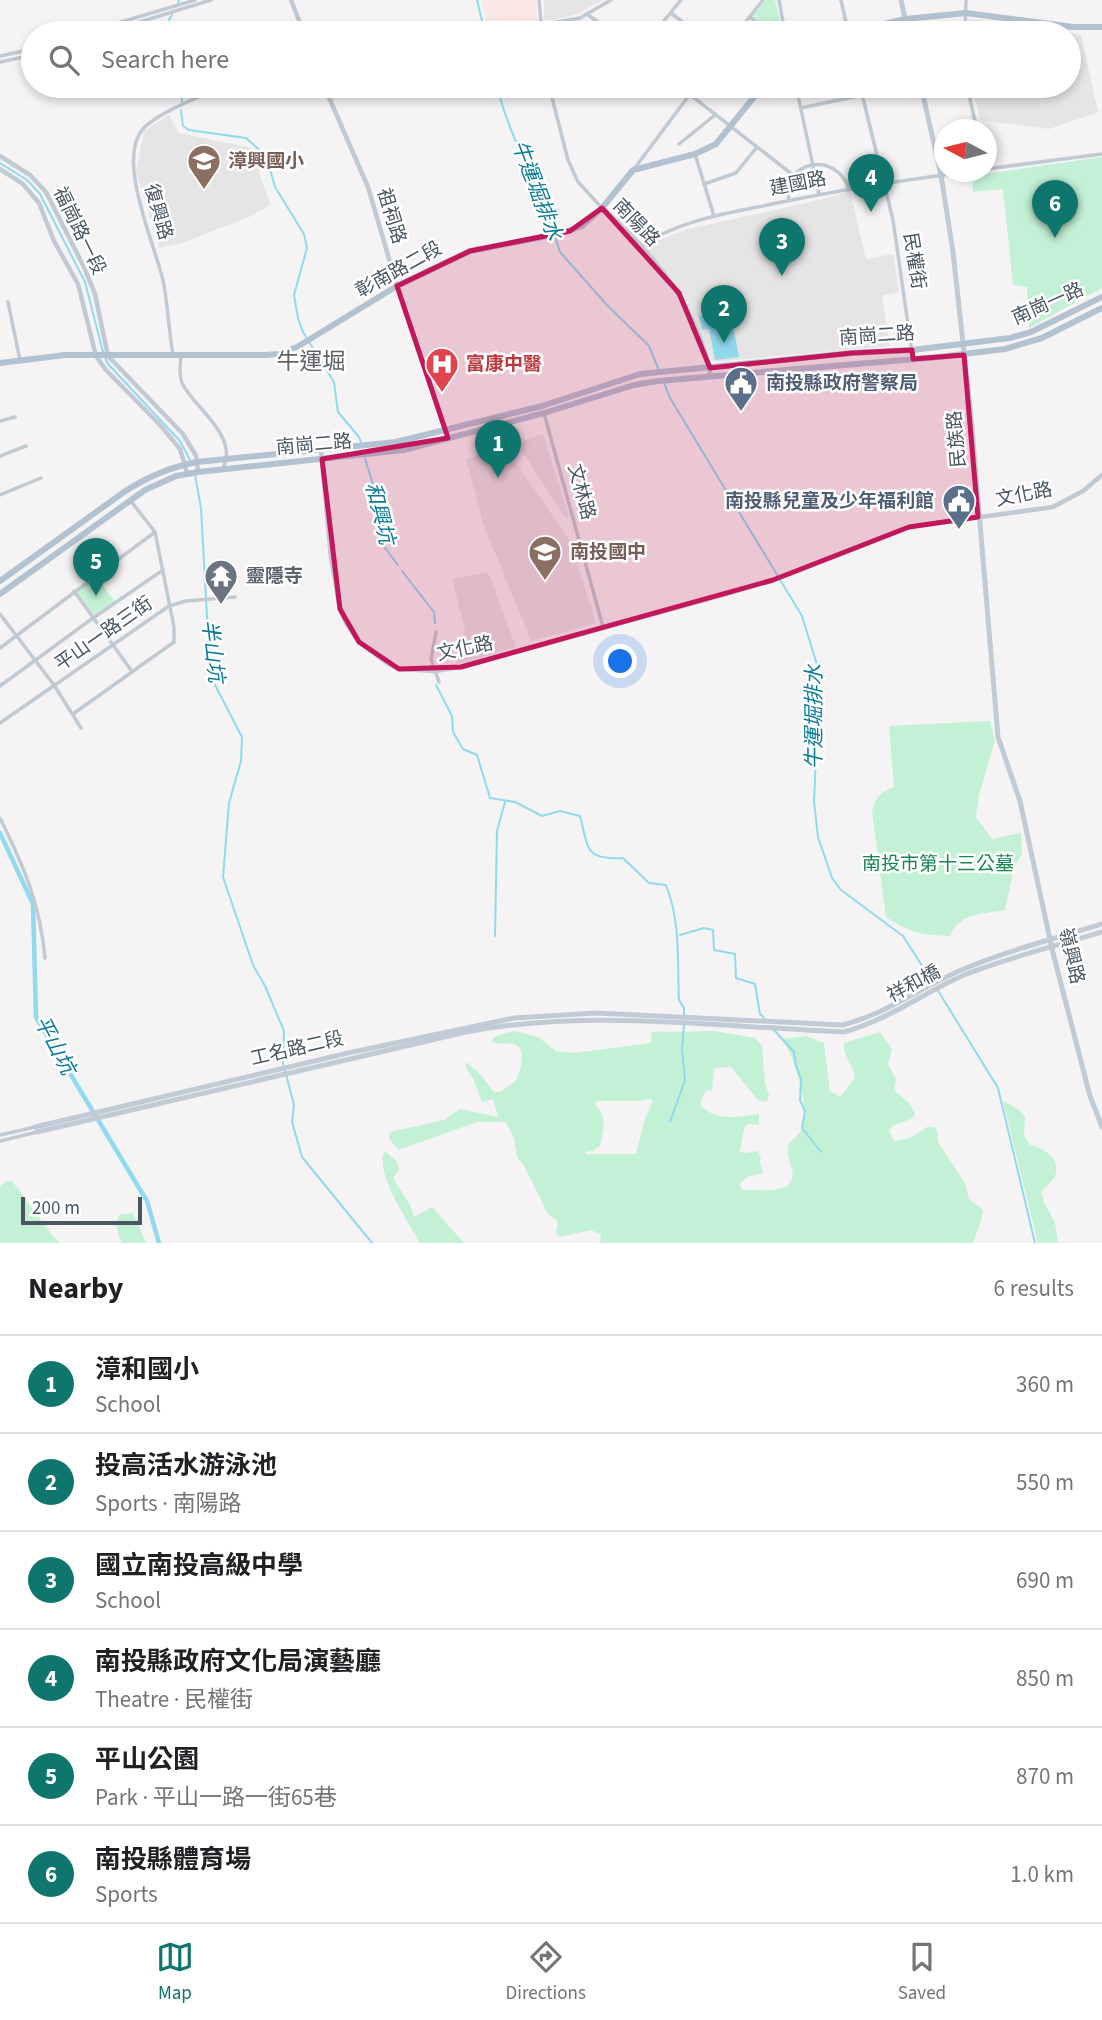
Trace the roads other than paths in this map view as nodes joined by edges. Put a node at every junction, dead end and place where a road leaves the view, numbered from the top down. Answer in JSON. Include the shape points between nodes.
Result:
{"nodes":[{"id":1,"x":195,"y":0,"type":"edge"},
{"id":2,"x":211,"y":0,"type":"edge"},
{"id":3,"x":291,"y":0,"type":"edge"},
{"id":4,"x":540,"y":0,"type":"edge"},
{"id":5,"x":611,"y":0,"type":"edge"},
{"id":6,"x":681,"y":0,"type":"edge"},
{"id":7,"x":763,"y":0,"type":"edge"},
{"id":8,"x":779,"y":0,"type":"edge"},
{"id":9,"x":841,"y":0,"type":"edge"},
{"id":10,"x":901,"y":0,"type":"edge"},
{"id":11,"x":966,"y":0,"type":"edge"},
{"id":12,"x":671,"y":13,"type":"junction"},
{"id":13,"x":966,"y":13,"type":"junction"},
{"id":14,"x":587,"y":14,"type":"junction"},
{"id":15,"x":750,"y":17,"type":"junction"},
{"id":16,"x":905,"y":19,"type":"junction"},
{"id":17,"x":124,"y":21,"type":"edge"},
{"id":18,"x":143,"y":21,"type":"edge"},
{"id":19,"x":299,"y":21,"type":"edge"},
{"id":20,"x":541,"y":21,"type":"edge"},
{"id":21,"x":565,"y":21,"type":"edge"},
{"id":22,"x":596,"y":21,"type":"edge"},
{"id":23,"x":664,"y":21,"type":"edge"},
{"id":24,"x":681,"y":21,"type":"edge"},
{"id":25,"x":747,"y":21,"type":"edge"},
{"id":26,"x":754,"y":21,"type":"edge"},
{"id":27,"x":783,"y":21,"type":"edge"},
{"id":28,"x":845,"y":21,"type":"edge"},
{"id":29,"x":897,"y":21,"type":"edge"},
{"id":30,"x":966,"y":21,"type":"edge"},
{"id":31,"x":1027,"y":21,"type":"edge"},
{"id":32,"x":1081,"y":27,"type":"edge"},
{"id":33,"x":1102,"y":27,"type":"edge"},
{"id":34,"x":21,"y":52,"type":"edge"},
{"id":35,"x":0,"y":56,"type":"edge"},
{"id":36,"x":21,"y":58,"type":"edge"},
{"id":37,"x":0,"y":62,"type":"edge"},
{"id":38,"x":196,"y":98,"type":"edge"},
{"id":39,"x":329,"y":98,"type":"edge"},
{"id":40,"x":552,"y":98,"type":"edge"},
{"id":41,"x":687,"y":98,"type":"edge"},
{"id":42,"x":695,"y":98,"type":"edge"},
{"id":43,"x":753,"y":98,"type":"edge"},
{"id":44,"x":799,"y":98,"type":"edge"},
{"id":45,"x":845,"y":98,"type":"edge"},
{"id":46,"x":863,"y":98,"type":"edge"},
{"id":47,"x":924,"y":98,"type":"edge"},
{"id":48,"x":970,"y":98,"type":"edge"},
{"id":49,"x":801,"y":108,"type":"junction"},
{"id":50,"x":715,"y":115,"type":"junction"},
{"id":51,"x":974,"y":119,"type":"edge"},
{"id":52,"x":730,"y":127,"type":"junction"},
{"id":53,"x":679,"y":144,"type":"dead end"},
{"id":54,"x":934,"y":144,"type":"edge"},
{"id":55,"x":757,"y":147,"type":"junction"},
{"id":56,"x":695,"y":154,"type":"junction"},
{"id":57,"x":1102,"y":154,"type":"edge"},
{"id":58,"x":0,"y":156,"type":"edge"},
{"id":59,"x":10,"y":162,"type":"junction"},
{"id":60,"x":813,"y":166,"type":"junction"},
{"id":61,"x":997,"y":168,"type":"edge"},
{"id":62,"x":633,"y":170,"type":"junction"},
{"id":63,"x":2,"y":171,"type":"edge"},
{"id":64,"x":793,"y":175,"type":"junction"},
{"id":65,"x":934,"y":176,"type":"edge"},
{"id":66,"x":942,"y":182,"type":"edge"},
{"id":67,"x":704,"y":184,"type":"junction"},
{"id":68,"x":884,"y":185,"type":"junction"},
{"id":69,"x":849,"y":189,"type":"junction"},
{"id":70,"x":819,"y":194,"type":"junction"},
{"id":71,"x":789,"y":201,"type":"junction"},
{"id":72,"x":602,"y":208,"type":"junction"},
{"id":73,"x":714,"y":216,"type":"junction"},
{"id":74,"x":641,"y":246,"type":"junction"},
{"id":75,"x":397,"y":286,"type":"junction"},
{"id":76,"x":1102,"y":297,"type":"edge"},
{"id":77,"x":8,"y":302,"type":"dead end"},
{"id":78,"x":1102,"y":308,"type":"edge"},
{"id":79,"x":964,"y":344,"type":"junction"},
{"id":80,"x":912,"y":350,"type":"junction"},
{"id":81,"x":964,"y":355,"type":"junction"},
{"id":82,"x":102,"y":356,"type":"junction"},
{"id":83,"x":177,"y":356,"type":"junction"},
{"id":84,"x":913,"y":359,"type":"junction"},
{"id":85,"x":20,"y":360,"type":"junction"},
{"id":86,"x":0,"y":363,"type":"edge"},
{"id":87,"x":710,"y":368,"type":"junction"},
{"id":88,"x":711,"y":377,"type":"junction"},
{"id":89,"x":543,"y":409,"type":"junction"},
{"id":90,"x":15,"y":418,"type":"dead end"},
{"id":91,"x":0,"y":421,"type":"edge"},
{"id":92,"x":447,"y":434,"type":"junction"},
{"id":93,"x":26,"y":446,"type":"dead end"},
{"id":94,"x":321,"y":451,"type":"junction"},
{"id":95,"x":0,"y":456,"type":"edge"},
{"id":96,"x":322,"y":459,"type":"junction"},
{"id":97,"x":227,"y":460,"type":"junction"},
{"id":98,"x":197,"y":463,"type":"junction"},
{"id":99,"x":185,"y":465,"type":"junction"},
{"id":100,"x":222,"y":470,"type":"junction"},
{"id":101,"x":198,"y":472,"type":"junction"},
{"id":102,"x":187,"y":473,"type":"junction"},
{"id":103,"x":1102,"y":475,"type":"edge"},
{"id":104,"x":41,"y":478,"type":"dead end"},
{"id":105,"x":0,"y":495,"type":"edge"},
{"id":106,"x":130,"y":500,"type":"junction"},
{"id":107,"x":978,"y":517,"type":"junction"},
{"id":108,"x":155,"y":532,"type":"junction"},
{"id":109,"x":163,"y":570,"type":"junction"},
{"id":110,"x":0,"y":581,"type":"edge"},
{"id":111,"x":74,"y":591,"type":"junction"},
{"id":112,"x":0,"y":594,"type":"edge"},
{"id":113,"x":235,"y":597,"type":"dead end"},
{"id":114,"x":169,"y":606,"type":"junction"},
{"id":115,"x":0,"y":614,"type":"edge"},
{"id":116,"x":93,"y":618,"type":"junction"},
{"id":117,"x":603,"y":627,"type":"junction"},
{"id":118,"x":436,"y":632,"type":"dead end"},
{"id":119,"x":17,"y":636,"type":"junction"},
{"id":120,"x":111,"y":644,"type":"junction"},
{"id":121,"x":0,"y":648,"type":"edge"},
{"id":122,"x":36,"y":661,"type":"junction"},
{"id":123,"x":131,"y":670,"type":"junction"},
{"id":124,"x":435,"y":671,"type":"junction"},
{"id":125,"x":439,"y":682,"type":"dead end"},
{"id":126,"x":54,"y":685,"type":"junction"},
{"id":127,"x":0,"y":686,"type":"edge"},
{"id":128,"x":73,"y":714,"type":"junction"},
{"id":129,"x":0,"y":723,"type":"edge"},
{"id":130,"x":81,"y":728,"type":"dead end"},
{"id":131,"x":1016,"y":790,"type":"joint"},
{"id":132,"x":0,"y":818,"type":"edge"},
{"id":133,"x":1102,"y":924,"type":"edge"},
{"id":134,"x":1102,"y":932,"type":"edge"},
{"id":135,"x":1051,"y":940,"type":"junction"},
{"id":136,"x":1052,"y":947,"type":"junction"},
{"id":137,"x":45,"y":958,"type":"dead end"},
{"id":138,"x":960,"y":974,"type":"junction"},
{"id":139,"x":783,"y":1026,"type":"junction"},
{"id":140,"x":1102,"y":1127,"type":"edge"},
{"id":141,"x":36,"y":1129,"type":"junction"},
{"id":142,"x":0,"y":1135,"type":"edge"},
{"id":143,"x":0,"y":1141,"type":"edge"}],
"edges":[{"from":1,"to":17,"type":"street"},
{"from":2,"to":18,"type":"street"},
{"from":3,"to":19,"type":"street"},
{"from":4,"to":20,"type":"street"},
{"from":5,"to":14,"type":"street"},
{"from":6,"to":12,"type":"street"},
{"from":7,"to":15,"type":"street"},
{"from":8,"to":27,"type":"street"},
{"from":9,"to":28,"type":"street"},
{"from":10,"to":16,"type":"main road"},
{"from":11,"to":13,"type":"street"},
{"from":12,"to":23,"type":"street"},
{"from":12,"to":24,"type":"street"},
{"from":13,"to":16,"type":"main road"},
{"from":13,"to":30,"type":"street"},
{"from":13,"to":31,"type":"main road"},
{"from":14,"to":21,"type":"street"},
{"from":14,"to":22,"type":"street"},
{"from":15,"to":25,"type":"street"},
{"from":15,"to":26,"type":"street"},
{"from":16,"to":29,"type":"main road"},
{"from":32,"to":33,"type":"main road"},
{"from":34,"to":35,"type":"street"},
{"from":36,"to":37,"type":"street"},
{"from":38,"to":83,"type":"street","name":"復興路","via":[[153,121],[139,135],[133,175],[164,285]]},
{"from":39,"to":75,"type":"street","name":"祖祠路","via":[[368,187]]},
{"from":40,"to":72,"type":"street","name":"南陽路","via":[[568,160],[578,182]]},
{"from":41,"to":62,"type":"street"},
{"from":42,"to":50,"type":"street"},
{"from":43,"to":52,"type":"main road"},
{"from":44,"to":49,"type":"street"},
{"from":45,"to":49,"type":"street"},
{"from":46,"to":68,"type":"street","name":"民權街"},
{"from":47,"to":54,"type":"main road","name":"民族路"},
{"from":48,"to":51,"type":"street"},
{"from":49,"to":60,"type":"street"},
{"from":50,"to":52,"type":"street"},
{"from":50,"to":53,"type":"street"},
{"from":52,"to":55,"type":"street"},
{"from":52,"to":56,"type":"main road","via":[[716,144]]},
{"from":55,"to":64,"type":"street"},
{"from":55,"to":67,"type":"street","via":[[737,173]]},
{"from":56,"to":62,"type":"main road"},
{"from":56,"to":67,"type":"street"},
{"from":57,"to":61,"type":"street"},
{"from":58,"to":59,"type":"street","name":"福崗路一段"},
{"from":59,"to":63,"type":"street"},
{"from":59,"to":82,"type":"street","name":"福崗路一段","via":[[46,192],[84,267],[95,295]]},
{"from":60,"to":64,"type":"street"},
{"from":60,"to":69,"type":"street","via":[[837,169]]},
{"from":60,"to":70,"type":"street"},
{"from":62,"to":72,"type":"main road","name":"彰南路二段"},
{"from":63,"to":82,"type":"street","name":"福崗路一段","via":[[23,184],[39,203],[78,284]]},
{"from":64,"to":71,"type":"street"},
{"from":65,"to":68,"type":"street","name":"建國路"},
{"from":66,"to":79,"type":"main road","name":"民族路"},
{"from":67,"to":73,"type":"street"},
{"from":68,"to":69,"type":"street","name":"建國路"},
{"from":68,"to":80,"type":"street","name":"民權街"},
{"from":69,"to":70,"type":"street","name":"建國路"},
{"from":70,"to":71,"type":"street","name":"建國路"},
{"from":71,"to":73,"type":"street","name":"建國路"},
{"from":72,"to":74,"type":"street","name":"南陽路"},
{"from":72,"to":75,"type":"main road","name":"彰南路二段","via":[[582,226],[470,251]]},
{"from":73,"to":74,"type":"street","name":"建國路","via":[[685,223]]},
{"from":74,"to":87,"type":"street","name":"南陽路","via":[[679,293]]},
{"from":75,"to":83,"type":"main road","name":"彰南路二段","via":[[288,351]]},
{"from":75,"to":92,"type":"street","name":"祖祠路"},
{"from":76,"to":79,"type":"main road","name":"南崗一路","via":[[1031,332]]},
{"from":77,"to":85,"type":"street"},
{"from":78,"to":81,"type":"main road","name":"南崗一路","via":[[1026,344]]},
{"from":79,"to":80,"type":"main road","name":"南崗二路"},
{"from":79,"to":81,"type":"main road","name":"民族路"},
{"from":80,"to":84,"type":"street","name":"民權街"},
{"from":80,"to":87,"type":"main road","name":"南崗二路"},
{"from":81,"to":84,"type":"main road","name":"南崗二路"},
{"from":81,"to":107,"type":"main road","name":"民族路"},
{"from":82,"to":83,"type":"main road","name":"彰南路二段"},
{"from":82,"to":85,"type":"main road","name":"彰南路二段"},
{"from":82,"to":98,"type":"street","name":"福崗路一段","via":[[183,434]]},
{"from":82,"to":99,"type":"street","name":"福崗路一段","via":[[106,370],[174,441]]},
{"from":83,"to":97,"type":"street","name":"復興路","via":[[182,382],[215,424]]},
{"from":84,"to":88,"type":"main road","name":"南崗二路"},
{"from":85,"to":86,"type":"main road","name":"彰南路二段"},
{"from":87,"to":88,"type":"street","name":"南陽路"},
{"from":87,"to":89,"type":"main road","name":"南崗二路","via":[[627,377]]},
{"from":88,"to":89,"type":"main road","name":"南崗二路","via":[[634,385]]},
{"from":89,"to":92,"type":"main road","name":"南崗二路"},
{"from":89,"to":117,"type":"street","name":"文林路"},
{"from":90,"to":91,"type":"street"},
{"from":92,"to":94,"type":"main road","name":"南崗二路"},
{"from":92,"to":96,"type":"main road","name":"南崗二路","via":[[404,450]]},
{"from":93,"to":95,"type":"street"},
{"from":94,"to":96,"type":"street","name":"文化路"},
{"from":94,"to":97,"type":"main road","name":"南崗二路"},
{"from":96,"to":100,"type":"main road","name":"南崗二路"},
{"from":96,"to":124,"type":"street","name":"文化路","via":[[331,558],[346,623],[359,642],[387,663],[400,669]]},
{"from":97,"to":98,"type":"main road","name":"南崗二路"},
{"from":97,"to":100,"type":"street"},
{"from":98,"to":99,"type":"main road","name":"南崗二路"},
{"from":98,"to":101,"type":"street","name":"福崗路一段"},
{"from":99,"to":102,"type":"street","name":"福崗路一段"},
{"from":99,"to":110,"type":"main road","name":"南崗二路","via":[[132,487]]},
{"from":100,"to":101,"type":"main road","name":"南崗二路"},
{"from":101,"to":102,"type":"main road","name":"南崗二路"},
{"from":102,"to":106,"type":"main road","name":"南崗二路"},
{"from":103,"to":107,"type":"street","name":"文化路","via":[[1053,507]]},
{"from":104,"to":105,"type":"street"},
{"from":106,"to":108,"type":"street"},
{"from":106,"to":112,"type":"main road","name":"南崗二路"},
{"from":107,"to":117,"type":"street","name":"文化路","via":[[909,527],[773,579]]},
{"from":107,"to":131,"type":"main road","name":"民族路","via":[[996,723]]},
{"from":108,"to":109,"type":"street"},
{"from":108,"to":111,"type":"street"},
{"from":109,"to":114,"type":"street"},
{"from":109,"to":116,"type":"street"},
{"from":111,"to":116,"type":"street"},
{"from":111,"to":119,"type":"street"},
{"from":113,"to":114,"type":"street","name":"平山一路三街"},
{"from":114,"to":120,"type":"street","name":"平山一路三街"},
{"from":114,"to":123,"type":"street","via":[[173,642]]},
{"from":115,"to":119,"type":"street"},
{"from":116,"to":120,"type":"street"},
{"from":116,"to":122,"type":"street"},
{"from":117,"to":124,"type":"street","name":"文化路"},
{"from":118,"to":124,"type":"street","via":[[431,659]]},
{"from":119,"to":121,"type":"street"},
{"from":119,"to":122,"type":"street"},
{"from":120,"to":123,"type":"street"},
{"from":120,"to":126,"type":"street","name":"平山一路三街"},
{"from":122,"to":126,"type":"street"},
{"from":122,"to":127,"type":"street"},
{"from":123,"to":128,"type":"street"},
{"from":124,"to":125,"type":"street"},
{"from":126,"to":128,"type":"street"},
{"from":126,"to":129,"type":"street","name":"平山一路三街"},
{"from":128,"to":130,"type":"street"},
{"from":131,"to":135,"type":"main road","name":"嶺興路"},
{"from":132,"to":137,"type":"street","via":[[33,891]]},
{"from":133,"to":135,"type":"main road"},
{"from":134,"to":136,"type":"main road"},
{"from":135,"to":136,"type":"main road","name":"嶺興路"},
{"from":135,"to":138,"type":"main road"},
{"from":136,"to":138,"type":"main road"},
{"from":136,"to":140,"type":"main road","name":"嶺興路"},
{"from":138,"to":139,"type":"main road","name":"祥和橋","via":[[842,1025]]},
{"from":138,"to":139,"type":"main road","name":"祥和橋","via":[[880,1020],[844,1032]]},
{"from":139,"to":141,"type":"main road","name":"工名路二段","via":[[583,1013],[514,1021]]},
{"from":141,"to":142,"type":"street"},
{"from":141,"to":143,"type":"street"}]}
